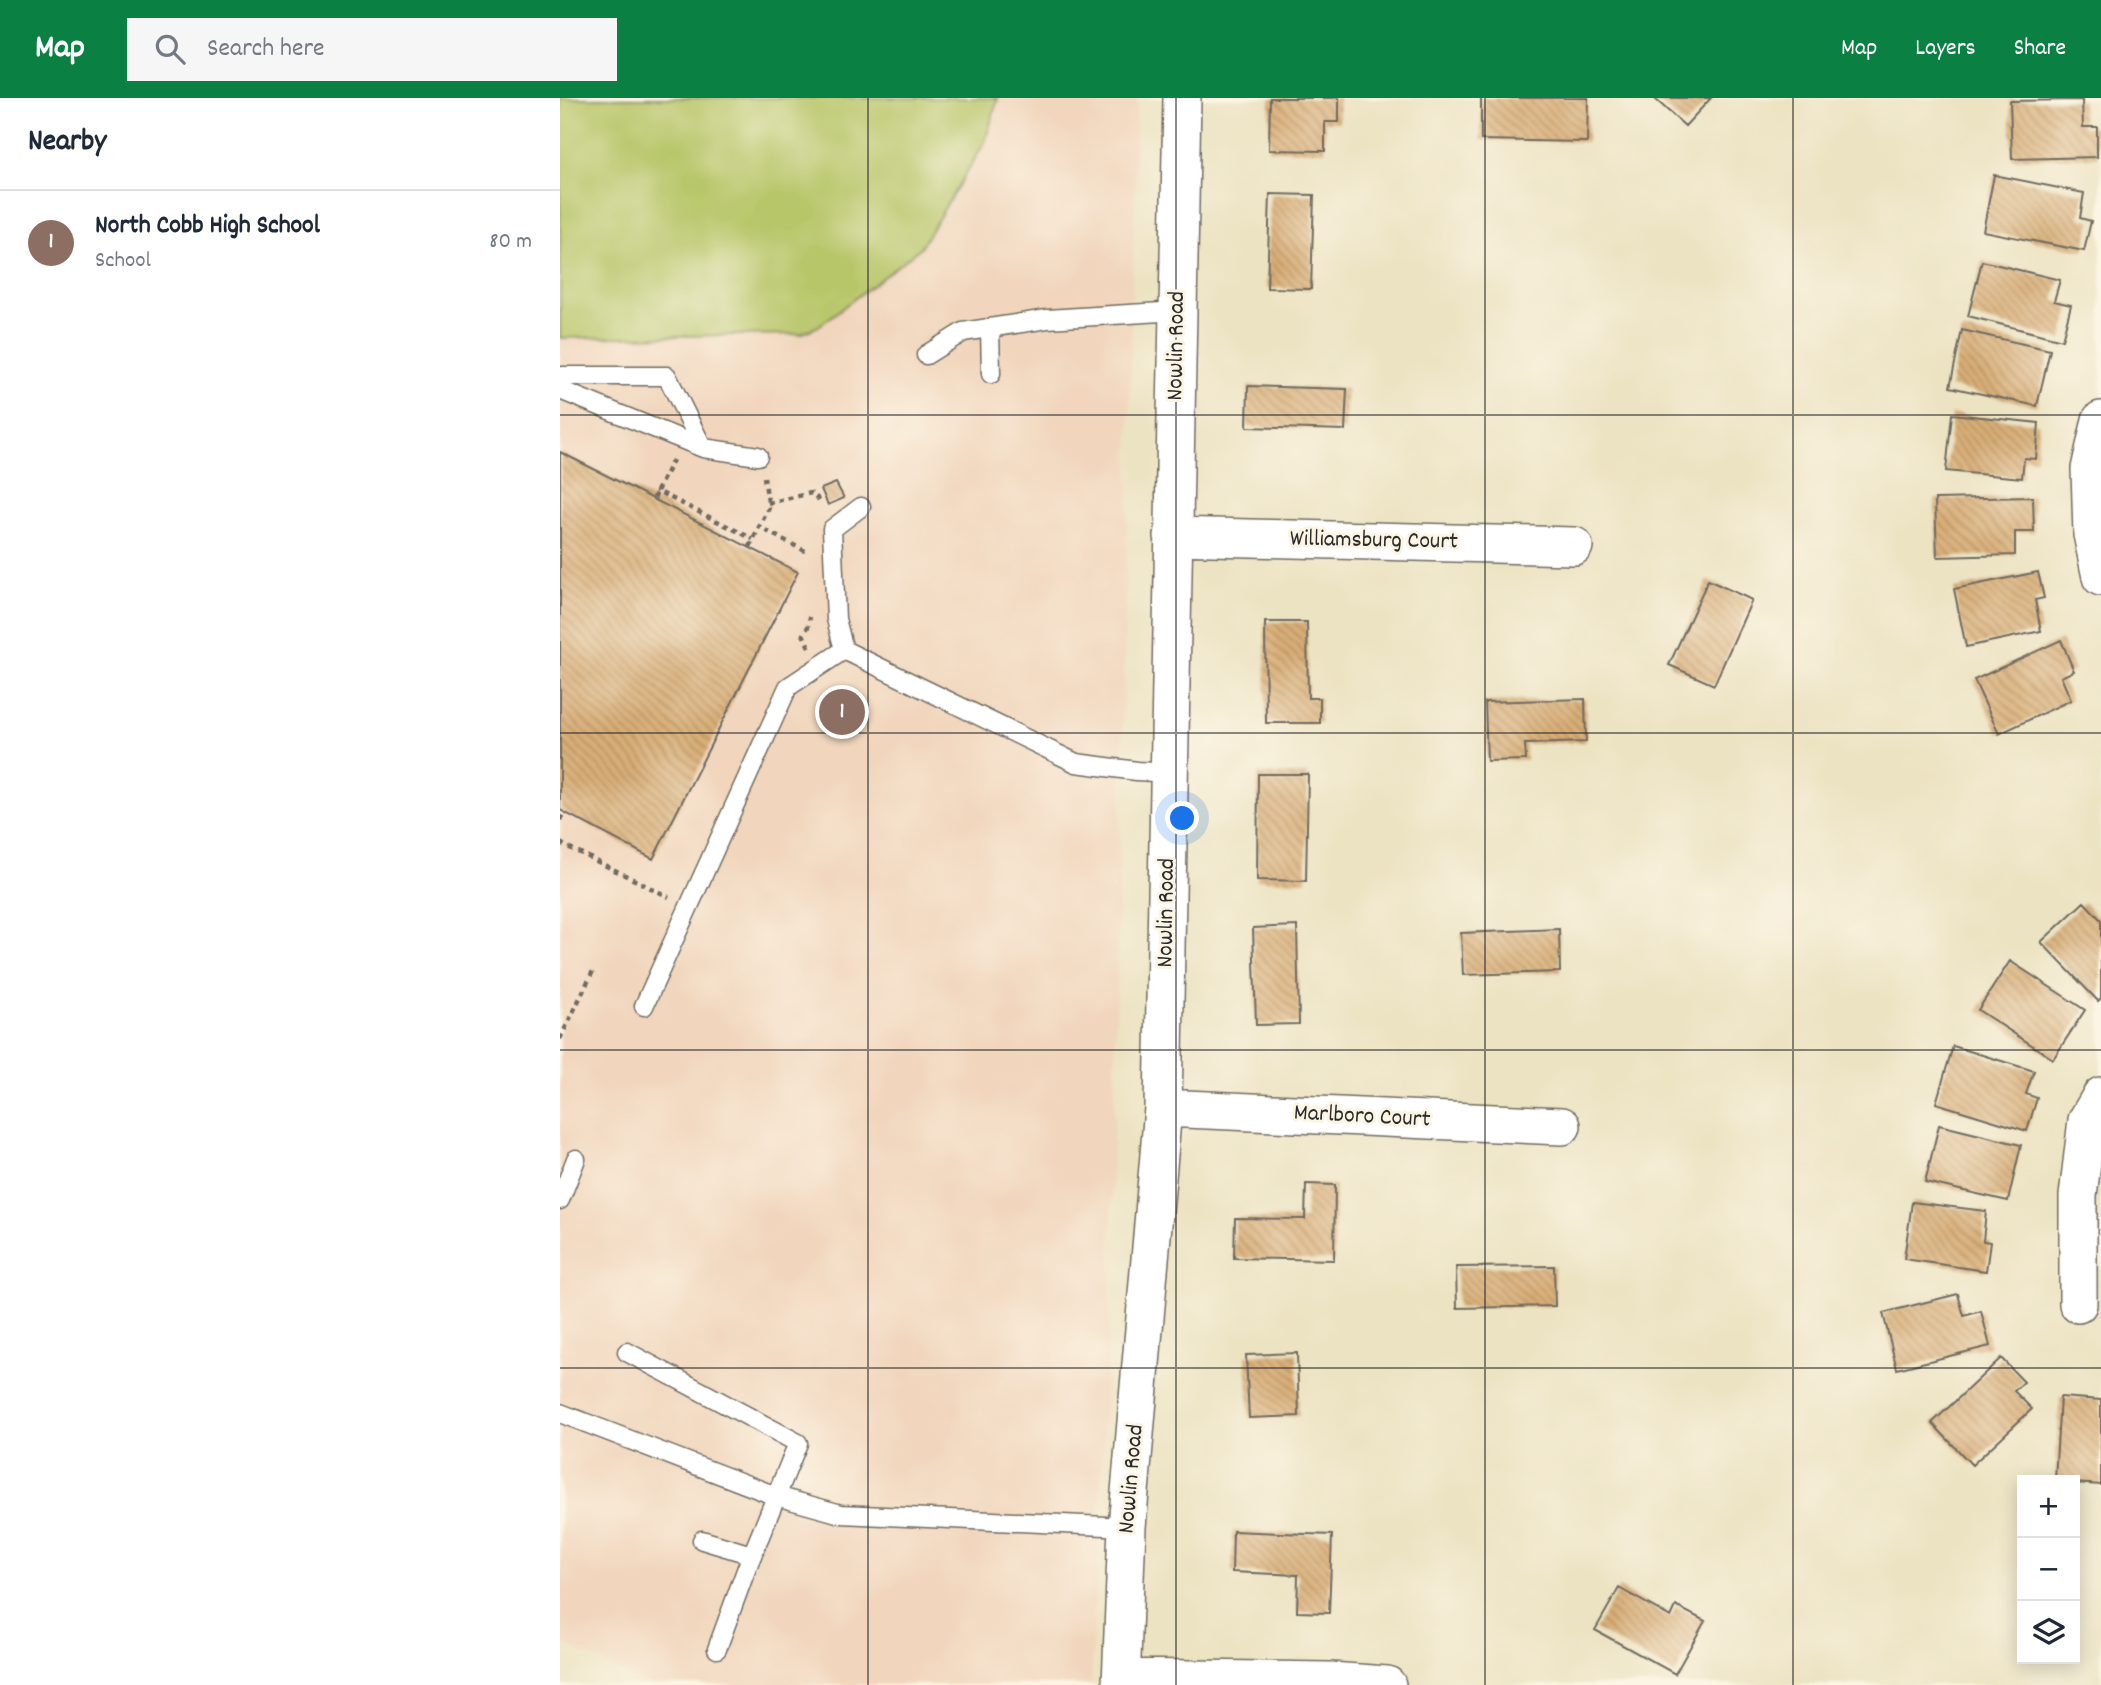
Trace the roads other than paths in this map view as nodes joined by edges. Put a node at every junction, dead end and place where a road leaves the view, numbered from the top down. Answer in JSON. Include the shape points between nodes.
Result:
{"nodes":[{"id":1,"x":1182,"y":98,"type":"edge"},
{"id":2,"x":1178,"y":311,"type":"junction"},
{"id":3,"x":990,"y":328,"type":"junction"},
{"id":4,"x":926,"y":355,"type":"dead end"},
{"id":5,"x":990,"y":374,"type":"dead end"},
{"id":6,"x":560,"y":376,"type":"edge"},
{"id":7,"x":560,"y":390,"type":"edge"},
{"id":8,"x":2101,"y":420,"type":"edge"},
{"id":9,"x":704,"y":448,"type":"junction"},
{"id":10,"x":758,"y":456,"type":"road end"},
{"id":11,"x":861,"y":507,"type":"dead end"},
{"id":12,"x":1173,"y":536,"type":"junction"},
{"id":13,"x":1574,"y":546,"type":"dead end"},
{"id":14,"x":2101,"y":577,"type":"edge"},
{"id":15,"x":844,"y":650,"type":"junction"},
{"id":16,"x":1171,"y":773,"type":"junction"},
{"id":17,"x":645,"y":1006,"type":"dead end"},
{"id":18,"x":2101,"y":1096,"type":"edge"},
{"id":19,"x":1163,"y":1108,"type":"junction"},
{"id":20,"x":1562,"y":1126,"type":"dead end"},
{"id":21,"x":576,"y":1159,"type":"dead end"},
{"id":22,"x":560,"y":1200,"type":"edge"},
{"id":23,"x":2078,"y":1304,"type":"dead end"},
{"id":24,"x":627,"y":1352,"type":"dead end"},
{"id":25,"x":560,"y":1413,"type":"edge"},
{"id":26,"x":776,"y":1496,"type":"junction"},
{"id":27,"x":1127,"y":1527,"type":"junction"},
{"id":28,"x":702,"y":1540,"type":"dead end"},
{"id":29,"x":752,"y":1555,"type":"junction"},
{"id":30,"x":717,"y":1648,"type":"dead end"},
{"id":31,"x":1121,"y":1682,"type":"edge"},
{"id":32,"x":1387,"y":1685,"type":"edge"}],
"edges":[{"from":1,"to":2,"type":"street","name":"Nowlin Road"},
{"from":2,"to":3,"type":"lane"},
{"from":2,"to":12,"type":"street","name":"Nowlin Road"},
{"from":3,"to":4,"type":"lane","via":[[963,332]]},
{"from":3,"to":5,"type":"lane"},
{"from":6,"to":9,"type":"lane","via":[[667,376]]},
{"from":7,"to":9,"type":"lane"},
{"from":8,"to":14,"type":"street","via":[[2090,469],[2092,534]]},
{"from":9,"to":10,"type":"lane"},
{"from":11,"to":15,"type":"lane","via":[[832,529],[836,619]]},
{"from":12,"to":13,"type":"street","name":"Williamsburg Court"},
{"from":12,"to":16,"type":"street","name":"Nowlin Road"},
{"from":15,"to":16,"type":"lane","via":[[1076,763]]},
{"from":15,"to":17,"type":"lane","via":[[788,687]]},
{"from":16,"to":19,"type":"street","name":"Nowlin Road"},
{"from":18,"to":23,"type":"street","via":[[2087,1120],[2078,1196]]},
{"from":19,"to":20,"type":"street","name":"Marlboro Court"},
{"from":19,"to":27,"type":"street","name":"Nowlin Road"},
{"from":21,"to":22,"type":"lane"},
{"from":24,"to":26,"type":"lane","via":[[798,1443]]},
{"from":25,"to":26,"type":"lane"},
{"from":26,"to":27,"type":"lane","via":[[841,1514]]},
{"from":26,"to":29,"type":"lane"},
{"from":27,"to":31,"type":"street","name":"Nowlin Road"},
{"from":28,"to":29,"type":"lane"},
{"from":29,"to":30,"type":"lane"},
{"from":31,"to":32,"type":"street"}]}
